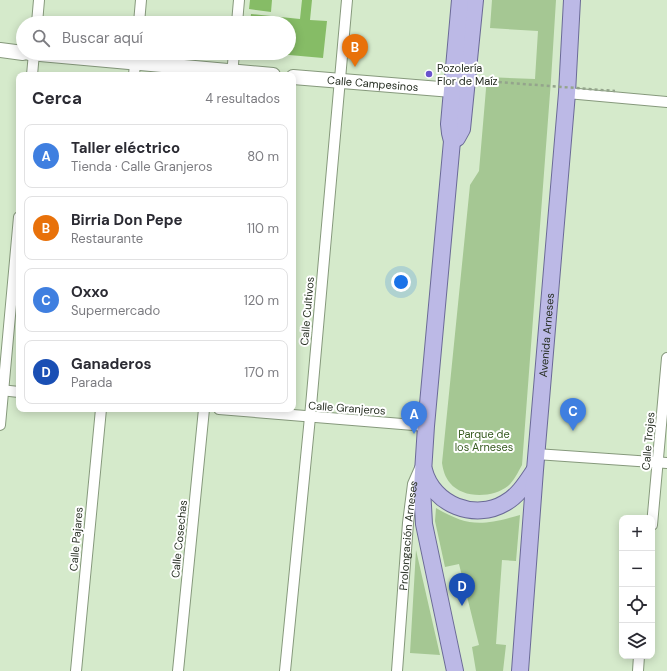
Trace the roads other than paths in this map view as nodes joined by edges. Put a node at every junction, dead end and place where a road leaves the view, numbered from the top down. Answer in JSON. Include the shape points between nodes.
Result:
{"nodes":[{"id":1,"x":40,"y":0,"type":"edge"},
{"id":2,"x":141,"y":0,"type":"edge"},
{"id":3,"x":239,"y":0,"type":"edge"},
{"id":4,"x":347,"y":0,"type":"edge"},
{"id":5,"x":460,"y":0,"type":"edge"},
{"id":6,"x":474,"y":0,"type":"edge"},
{"id":7,"x":572,"y":0,"type":"edge"},
{"id":8,"x":38,"y":16,"type":"edge"},
{"id":9,"x":140,"y":16,"type":"edge"},
{"id":10,"x":238,"y":16,"type":"edge"},
{"id":11,"x":0,"y":50,"type":"edge"},
{"id":12,"x":16,"y":51,"type":"edge"},
{"id":13,"x":33,"y":60,"type":"edge"},
{"id":14,"x":105,"y":60,"type":"edge"},
{"id":15,"x":233,"y":60,"type":"edge"},
{"id":16,"x":135,"y":63,"type":"edge"},
{"id":17,"x":32,"y":72,"type":"edge"},
{"id":18,"x":222,"y":72,"type":"edge"},
{"id":19,"x":232,"y":72,"type":"edge"},
{"id":20,"x":296,"y":77,"type":"edge"},
{"id":21,"x":341,"y":81,"type":"junction"},
{"id":22,"x":449,"y":84,"type":"junction"},
{"id":23,"x":567,"y":93,"type":"junction"},
{"id":24,"x":667,"y":102,"type":"edge"},
{"id":25,"x":452,"y":141,"type":"junction"},
{"id":26,"x":16,"y":248,"type":"edge"},
{"id":27,"x":667,"y":358,"type":"edge"},
{"id":28,"x":2,"y":390,"type":"edge"},
{"id":29,"x":16,"y":392,"type":"edge"},
{"id":30,"x":101,"y":412,"type":"edge"},
{"id":31,"x":204,"y":412,"type":"edge"},
{"id":32,"x":253,"y":412,"type":"edge"},
{"id":33,"x":310,"y":417,"type":"junction"},
{"id":34,"x":0,"y":426,"type":"edge"},
{"id":35,"x":426,"y":426,"type":"junction"},
{"id":36,"x":536,"y":454,"type":"junction"},
{"id":37,"x":423,"y":463,"type":"junction"},
{"id":38,"x":663,"y":463,"type":"edge"},
{"id":39,"x":534,"y":470,"type":"junction"},
{"id":40,"x":654,"y":515,"type":"edge"},
{"id":41,"x":639,"y":659,"type":"edge"},
{"id":42,"x":454,"y":670,"type":"edge"},
{"id":43,"x":76,"y":671,"type":"edge"},
{"id":44,"x":178,"y":671,"type":"edge"},
{"id":45,"x":285,"y":671,"type":"edge"},
{"id":46,"x":397,"y":671,"type":"edge"},
{"id":47,"x":520,"y":671,"type":"edge"},
{"id":48,"x":638,"y":671,"type":"edge"}],
"edges":[{"from":1,"to":8,"type":"street"},
{"from":2,"to":9,"type":"street"},
{"from":3,"to":10,"type":"street"},
{"from":4,"to":21,"type":"street","name":"Calle Cultivos"},
{"from":5,"to":22,"type":"main road"},
{"from":6,"to":25,"type":"main road","via":[[462,129]]},
{"from":7,"to":23,"type":"main road","name":"Avenida Arneses"},
{"from":11,"to":12,"type":"street"},
{"from":13,"to":17,"type":"street"},
{"from":14,"to":16,"type":"street"},
{"from":15,"to":19,"type":"street"},
{"from":16,"to":18,"type":"street"},
{"from":20,"to":21,"type":"street","name":"Calle Campesinos"},
{"from":21,"to":22,"type":"street","name":"Calle Campesinos"},
{"from":21,"to":33,"type":"street","name":"Calle Cultivos"},
{"from":22,"to":25,"type":"main road","via":[[449,124]]},
{"from":23,"to":24,"type":"street"},
{"from":23,"to":36,"type":"main road","name":"Avenida Arneses"},
{"from":25,"to":35,"type":"main road"},
{"from":26,"to":28,"type":"street"},
{"from":27,"to":38,"type":"street","name":"Calle Trojes"},
{"from":28,"to":29,"type":"street"},
{"from":28,"to":34,"type":"street"},
{"from":30,"to":43,"type":"street","name":"Calle Pajares"},
{"from":31,"to":44,"type":"street","name":"Calle Cosechas"},
{"from":32,"to":33,"type":"street","name":"Calle Granjeros"},
{"from":33,"to":35,"type":"street","name":"Calle Granjeros"},
{"from":33,"to":45,"type":"street","name":"Calle Cultivos"},
{"from":35,"to":37,"type":"main road"},
{"from":36,"to":38,"type":"street"},
{"from":36,"to":39,"type":"main road","name":"Avenida Arneses"},
{"from":37,"to":39,"type":"main road","via":[[429,482],[441,497],[458,507],[477,511],[497,508],[510,500],[520,491]]},
{"from":37,"to":42,"type":"main road","name":"Prolongación Arneses","via":[[424,524]]},
{"from":37,"to":46,"type":"street","name":"Prolongación Arneses","via":[[413,484],[408,523]]},
{"from":38,"to":40,"type":"street","name":"Calle Trojes"},
{"from":39,"to":47,"type":"main road","name":"Avenida Arneses"},
{"from":41,"to":48,"type":"street"}]}
